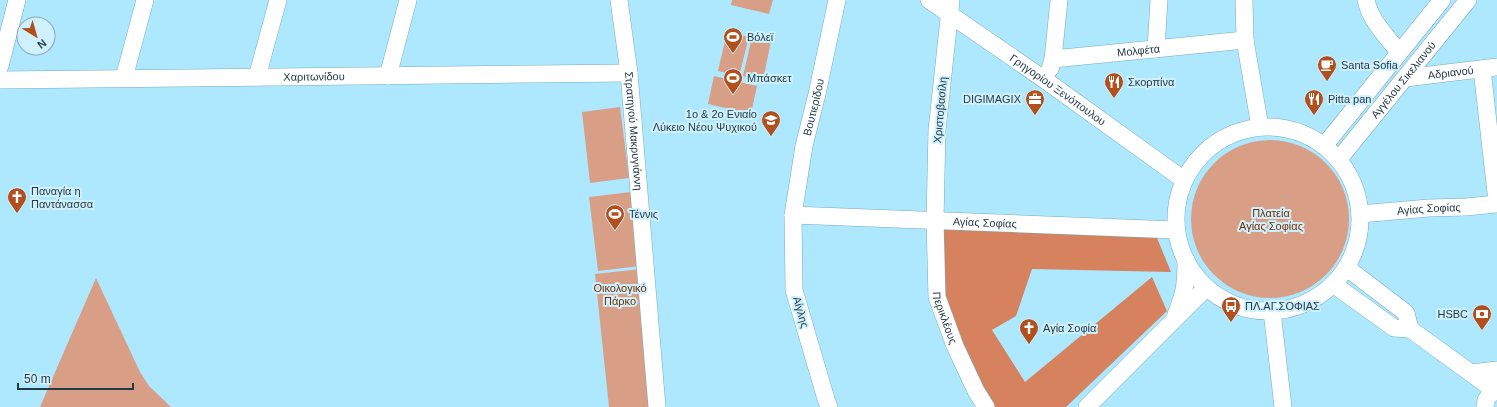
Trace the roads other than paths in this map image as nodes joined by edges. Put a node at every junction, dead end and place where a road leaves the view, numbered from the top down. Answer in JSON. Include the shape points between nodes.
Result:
{"nodes":[{"id":1,"x":17,"y":0,"type":"edge"},
{"id":2,"x":145,"y":0,"type":"edge"},
{"id":3,"x":278,"y":0,"type":"edge"},
{"id":4,"x":408,"y":0,"type":"edge"},
{"id":5,"x":619,"y":0,"type":"edge"},
{"id":6,"x":837,"y":0,"type":"edge"},
{"id":7,"x":1058,"y":0,"type":"edge"},
{"id":8,"x":1159,"y":0,"type":"edge"},
{"id":9,"x":1244,"y":0,"type":"edge"},
{"id":10,"x":1366,"y":0,"type":"edge"},
{"id":11,"x":1442,"y":0,"type":"edge"},
{"id":12,"x":1468,"y":0,"type":"edge"},
{"id":13,"x":933,"y":1,"type":"edge"},
{"id":14,"x":951,"y":7,"type":"edge"},
{"id":15,"x":1423,"y":23,"type":"junction"},
{"id":16,"x":1245,"y":40,"type":"junction"},
{"id":17,"x":1156,"y":49,"type":"junction"},
{"id":18,"x":1400,"y":52,"type":"junction"},
{"id":19,"x":1423,"y":56,"type":"junction"},
{"id":20,"x":1053,"y":59,"type":"junction"},
{"id":21,"x":0,"y":66,"type":"edge"},
{"id":22,"x":1490,"y":68,"type":"edge"},
{"id":23,"x":629,"y":73,"type":"junction"},
{"id":24,"x":1449,"y":74,"type":"junction"},
{"id":25,"x":388,"y":76,"type":"junction"},
{"id":26,"x":256,"y":77,"type":"junction"},
{"id":27,"x":124,"y":78,"type":"junction"},
{"id":28,"x":1405,"y":78,"type":"junction"},
{"id":29,"x":0,"y":80,"type":"edge"},
{"id":30,"x":1045,"y":80,"type":"junction"},
{"id":31,"x":1260,"y":127,"type":"junction"},
{"id":32,"x":1324,"y":146,"type":"junction"},
{"id":33,"x":1339,"y":159,"type":"junction"},
{"id":34,"x":1184,"y":180,"type":"junction"},
{"id":35,"x":1497,"y":203,"type":"edge"},
{"id":36,"x":1360,"y":214,"type":"junction"},
{"id":37,"x":793,"y":215,"type":"junction"},
{"id":38,"x":935,"y":220,"type":"junction"},
{"id":39,"x":1176,"y":230,"type":"junction"},
{"id":40,"x":1186,"y":260,"type":"junction"},
{"id":41,"x":1347,"y":268,"type":"junction"},
{"id":42,"x":1333,"y":284,"type":"junction"},
{"id":43,"x":1206,"y":288,"type":"junction"},
{"id":44,"x":1272,"y":311,"type":"junction"},
{"id":45,"x":1172,"y":322,"type":"junction"},
{"id":46,"x":1410,"y":329,"type":"junction"},
{"id":47,"x":1497,"y":370,"type":"edge"},
{"id":48,"x":1471,"y":373,"type":"junction"},
{"id":49,"x":1496,"y":389,"type":"edge"},
{"id":50,"x":658,"y":407,"type":"edge"},
{"id":51,"x":829,"y":407,"type":"edge"},
{"id":52,"x":986,"y":407,"type":"edge"},
{"id":53,"x":1087,"y":407,"type":"edge"},
{"id":54,"x":1283,"y":407,"type":"edge"},
{"id":55,"x":1485,"y":407,"type":"edge"}],
"edges":[{"from":1,"to":21,"type":"street"},
{"from":2,"to":27,"type":"street"},
{"from":3,"to":26,"type":"street"},
{"from":4,"to":25,"type":"street"},
{"from":5,"to":23,"type":"street","name":"Στρατηγού Μακρυγιάννη"},
{"from":6,"to":37,"type":"street","name":"Βουτιερίδου","via":[[804,146]]},
{"from":7,"to":20,"type":"street"},
{"from":8,"to":17,"type":"street"},
{"from":9,"to":16,"type":"street"},
{"from":10,"to":18,"type":"street","via":[[1378,25]]},
{"from":11,"to":15,"type":"street","name":"Αγγέλου Σικελιανού"},
{"from":12,"to":19,"type":"street","name":"Αγγέλου Σικελιανού"},
{"from":13,"to":14,"type":"street","name":"Γρηγορίου Ξενόπουλου"},
{"from":14,"to":30,"type":"street","name":"Γρηγορίου Ξενόπουλου"},
{"from":14,"to":38,"type":"street","name":"Χριστοβασίλη","via":[[937,130]]},
{"from":15,"to":18,"type":"street","name":"Αγγέλου Σικελιανού"},
{"from":15,"to":19,"type":"street","via":[[1418,39]]},
{"from":16,"to":17,"type":"street","name":"Μολφέτα"},
{"from":16,"to":31,"type":"street"},
{"from":17,"to":20,"type":"street","name":"Μολφέτα"},
{"from":18,"to":32,"type":"street","name":"Αγγέλου Σικελιανού"},
{"from":19,"to":24,"type":"street"},
{"from":19,"to":28,"type":"street","name":"Αγγέλου Σικελιανού"},
{"from":20,"to":30,"type":"street"},
{"from":22,"to":24,"type":"street","name":"Αδριανού"},
{"from":22,"to":35,"type":"street"},
{"from":23,"to":25,"type":"street","name":"Χαριτωνίδου"},
{"from":23,"to":50,"type":"street","name":"Στρατηγού Μακρυγιάννη"},
{"from":24,"to":28,"type":"street","name":"Αδριανού"},
{"from":25,"to":26,"type":"street","name":"Χαριτωνίδου"},
{"from":26,"to":27,"type":"street","name":"Χαριτωνίδου"},
{"from":27,"to":29,"type":"street","name":"Χαριτωνίδου"},
{"from":28,"to":33,"type":"street","name":"Αγγέλου Σικελιανού"},
{"from":30,"to":34,"type":"street","name":"Γρηγορίου Ξενόπουλου"},
{"from":31,"to":32,"type":"street","via":[[1283,128],[1305,134]]},
{"from":31,"to":34,"type":"street","via":[[1237,133],[1215,144],[1197,160]]},
{"from":32,"to":33,"type":"street"},
{"from":33,"to":36,"type":"street","via":[[1354,185]]},
{"from":34,"to":39,"type":"street","via":[[1177,204]]},
{"from":35,"to":36,"type":"street","name":"Αγίας Σοφίας"},
{"from":36,"to":41,"type":"street","via":[[1358,238]]},
{"from":37,"to":38,"type":"street","name":"Αγίας Σοφίας"},
{"from":37,"to":51,"type":"street","name":"Αίγλης","via":[[794,290]]},
{"from":38,"to":39,"type":"street","name":"Αγίας Σοφίας"},
{"from":38,"to":52,"type":"street","name":"Περικλέους","via":[[937,297],[955,346],[976,392]]},
{"from":39,"to":40,"type":"street"},
{"from":40,"to":43,"type":"street"},
{"from":40,"to":45,"type":"street","via":[[1186,285]]},
{"from":41,"to":42,"type":"street"},
{"from":41,"to":46,"type":"street","via":[[1406,313]]},
{"from":42,"to":44,"type":"street","via":[[1318,297],[1296,307]]},
{"from":42,"to":46,"type":"street","via":[[1394,328]]},
{"from":43,"to":44,"type":"street","via":[[1233,304],[1248,309]]},
{"from":43,"to":45,"type":"street"},
{"from":44,"to":54,"type":"street"},
{"from":45,"to":53,"type":"street"},
{"from":46,"to":48,"type":"street"},
{"from":47,"to":48,"type":"street"},
{"from":48,"to":49,"type":"street"},
{"from":49,"to":55,"type":"street","via":[[1486,400]]}]}
